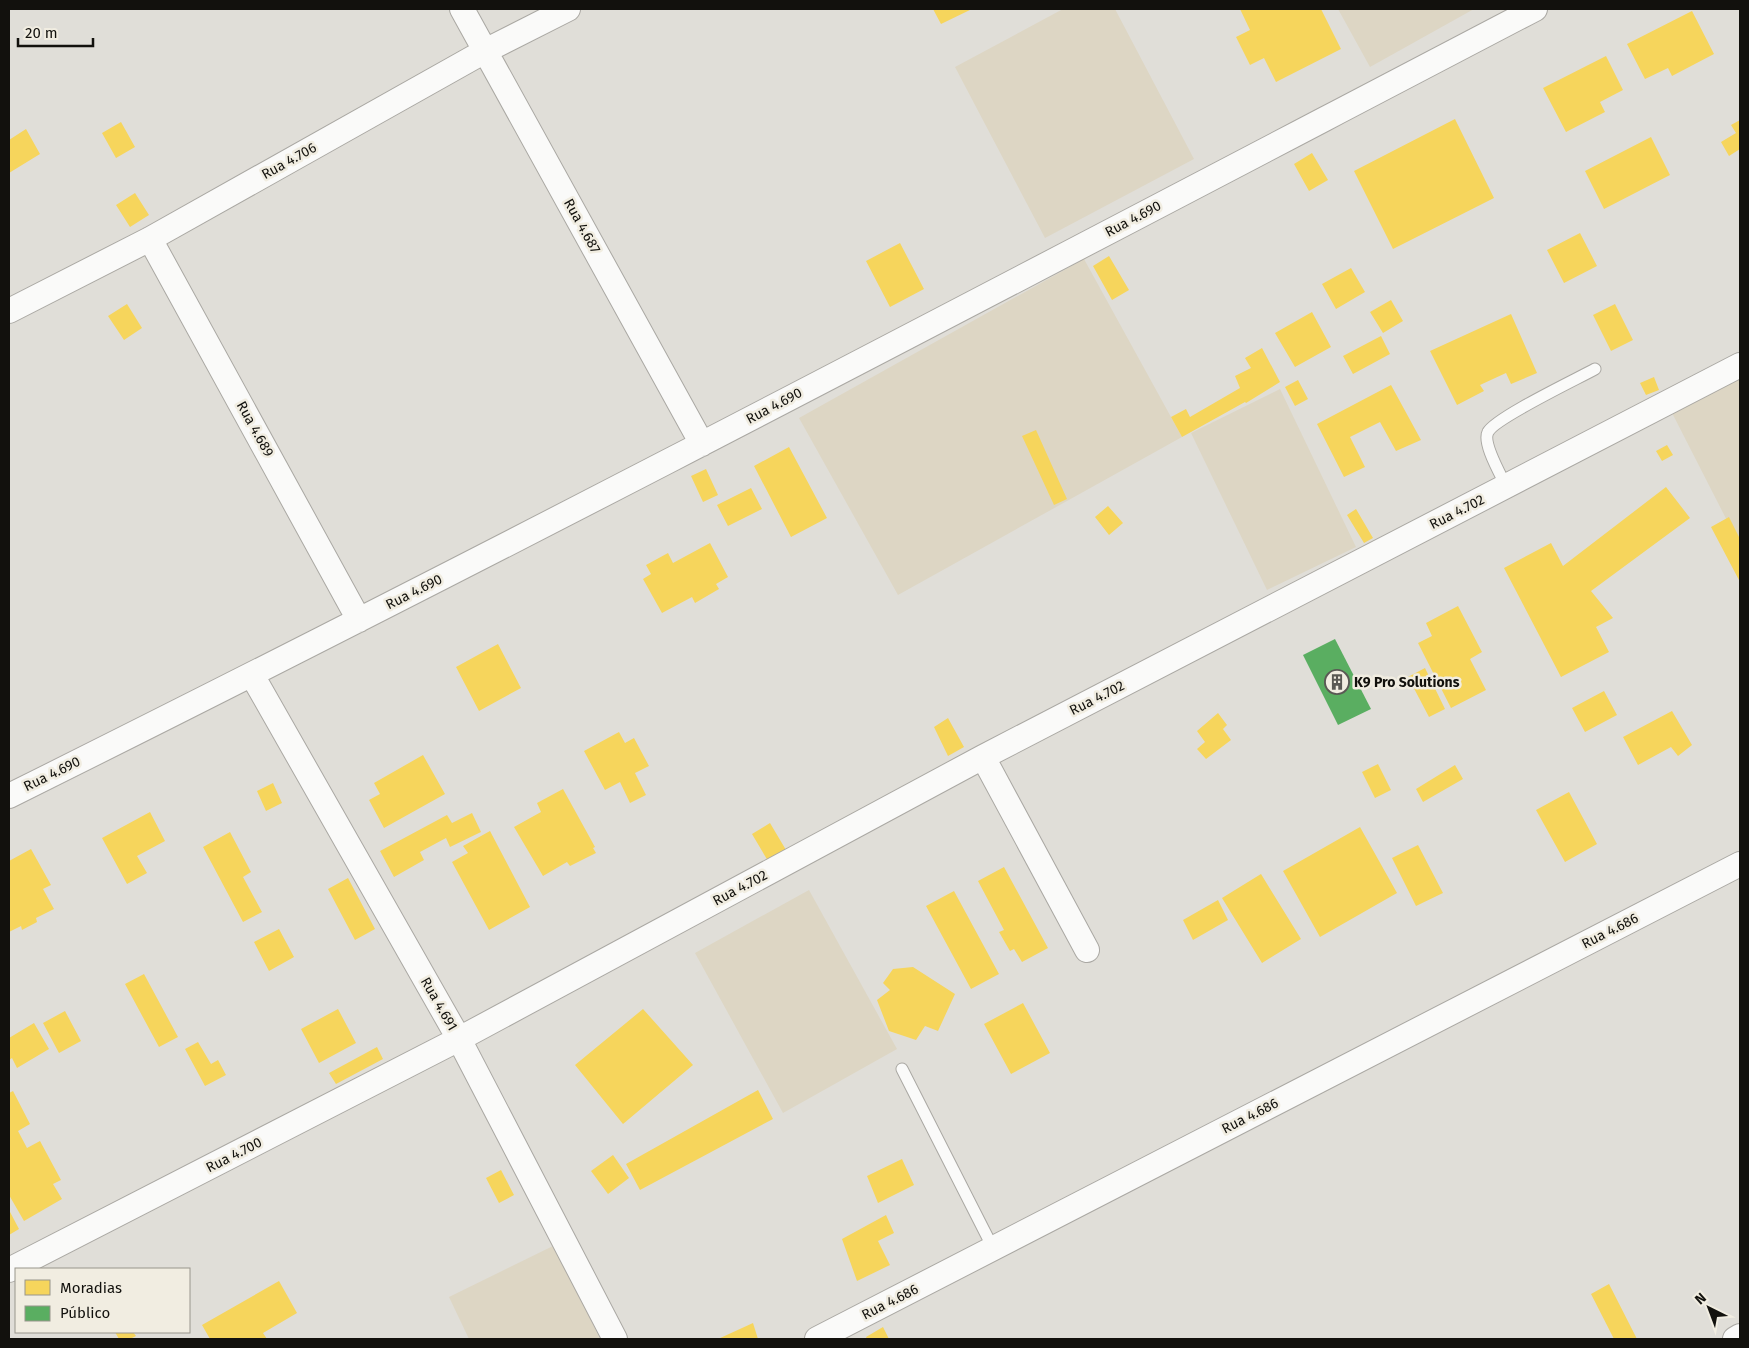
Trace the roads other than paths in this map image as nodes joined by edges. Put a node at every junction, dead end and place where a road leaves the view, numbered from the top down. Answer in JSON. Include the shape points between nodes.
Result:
{"nodes":[{"id":1,"x":462,"y":9,"type":"edge"},
{"id":2,"x":568,"y":9,"type":"edge"},
{"id":3,"x":1535,"y":9,"type":"edge"},
{"id":4,"x":485,"y":51,"type":"junction"},
{"id":5,"x":150,"y":239,"type":"junction"},
{"id":6,"x":9,"y":311,"type":"edge"},
{"id":7,"x":1740,"y":365,"type":"edge"},
{"id":8,"x":1595,"y":369,"type":"dead end"},
{"id":9,"x":702,"y":444,"type":"junction"},
{"id":10,"x":1506,"y":486,"type":"junction"},
{"id":11,"x":360,"y":620,"type":"junction"},
{"id":12,"x":252,"y":675,"type":"junction"},
{"id":13,"x":983,"y":757,"type":"junction"},
{"id":14,"x":9,"y":796,"type":"edge"},
{"id":15,"x":1740,"y":864,"type":"edge"},
{"id":16,"x":1087,"y":950,"type":"dead end"},
{"id":17,"x":459,"y":1039,"type":"junction"},
{"id":18,"x":902,"y":1069,"type":"dead end"},
{"id":19,"x":993,"y":1248,"type":"junction"},
{"id":20,"x":9,"y":1270,"type":"edge"},
{"id":21,"x":1740,"y":1336,"type":"edge"},
{"id":22,"x":615,"y":1339,"type":"edge"},
{"id":23,"x":817,"y":1339,"type":"edge"},
{"id":24,"x":1734,"y":1339,"type":"edge"}],
"edges":[{"from":1,"to":4,"type":"street","name":"Rua 4.687"},
{"from":2,"to":4,"type":"street","name":"Rua 4.706"},
{"from":3,"to":9,"type":"street","name":"Rua 4.690"},
{"from":4,"to":5,"type":"street","name":"Rua 4.706"},
{"from":4,"to":9,"type":"street","name":"Rua 4.687"},
{"from":5,"to":6,"type":"street","name":"Rua 4.706"},
{"from":5,"to":11,"type":"street","name":"Rua 4.689"},
{"from":7,"to":10,"type":"street","name":"Rua 4.702"},
{"from":8,"to":10,"type":"lane","via":[[1501,419],[1488,432],[1486,443]]},
{"from":9,"to":11,"type":"street","name":"Rua 4.690"},
{"from":10,"to":13,"type":"street","name":"Rua 4.702"},
{"from":11,"to":12,"type":"street","name":"Rua 4.690"},
{"from":12,"to":14,"type":"street","name":"Rua 4.690"},
{"from":12,"to":17,"type":"street","name":"Rua 4.691"},
{"from":13,"to":16,"type":"street"},
{"from":13,"to":17,"type":"street","name":"Rua 4.702"},
{"from":15,"to":19,"type":"street","name":"Rua 4.686"},
{"from":17,"to":20,"type":"street","name":"Rua 4.700"},
{"from":17,"to":22,"type":"street","name":"Rua 4.691"},
{"from":18,"to":19,"type":"lane"},
{"from":19,"to":23,"type":"street","name":"Rua 4.686"},
{"from":21,"to":24,"type":"street"}]}
